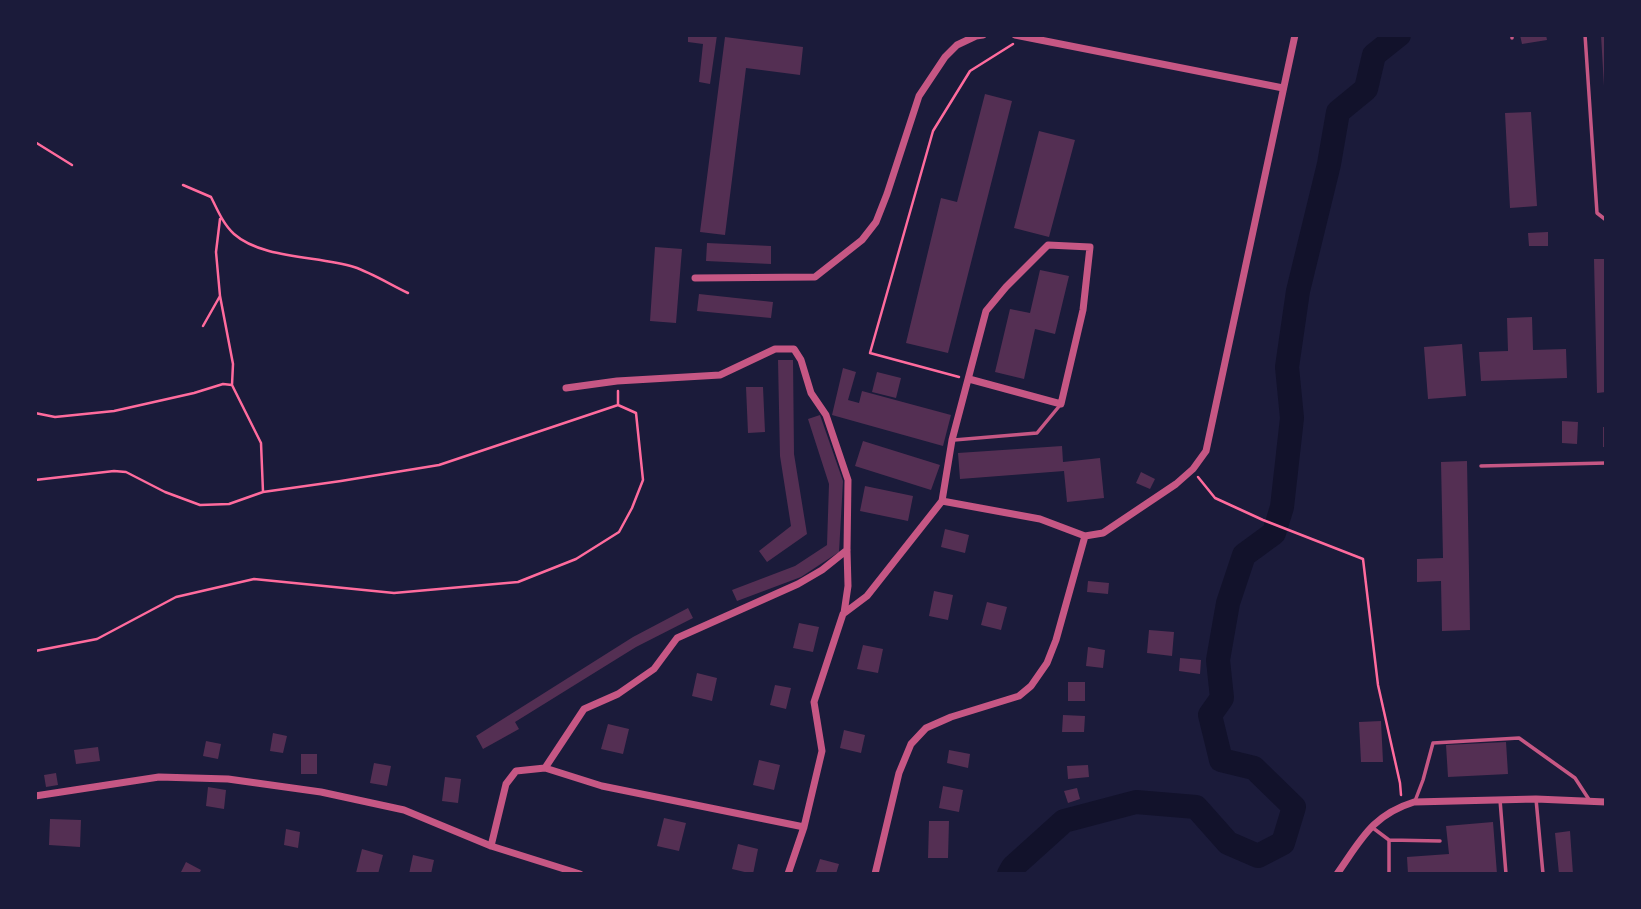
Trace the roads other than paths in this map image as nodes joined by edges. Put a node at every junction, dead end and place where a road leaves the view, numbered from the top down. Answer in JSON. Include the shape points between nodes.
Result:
{"nodes":[{"id":1,"x":976,"y":35,"type":"edge"},
{"id":2,"x":983,"y":35,"type":"edge"},
{"id":3,"x":1015,"y":35,"type":"edge"},
{"id":4,"x":1294,"y":35,"type":"edge"},
{"id":5,"x":1585,"y":35,"type":"edge"},
{"id":6,"x":1026,"y":36,"type":"edge"},
{"id":7,"x":1283,"y":88,"type":"junction"},
{"id":8,"x":1606,"y":220,"type":"edge"},
{"id":9,"x":695,"y":278,"type":"dead end"},
{"id":10,"x":969,"y":379,"type":"junction"},
{"id":11,"x":566,"y":388,"type":"dead end"},
{"id":12,"x":1061,"y":404,"type":"junction"},
{"id":13,"x":952,"y":440,"type":"junction"},
{"id":14,"x":1606,"y":463,"type":"edge"},
{"id":15,"x":1481,"y":466,"type":"dead end"},
{"id":16,"x":942,"y":500,"type":"junction"},
{"id":17,"x":1084,"y":536,"type":"junction"},
{"id":18,"x":847,"y":551,"type":"junction"},
{"id":19,"x":843,"y":614,"type":"junction"},
{"id":20,"x":545,"y":768,"type":"junction"},
{"id":21,"x":35,"y":796,"type":"edge"},
{"id":22,"x":1536,"y":799,"type":"junction"},
{"id":23,"x":1500,"y":800,"type":"junction"},
{"id":24,"x":1590,"y":800,"type":"junction"},
{"id":25,"x":1414,"y":802,"type":"junction"},
{"id":26,"x":1606,"y":802,"type":"edge"},
{"id":27,"x":1371,"y":826,"type":"junction"},
{"id":28,"x":804,"y":827,"type":"junction"},
{"id":29,"x":1390,"y":840,"type":"junction"},
{"id":30,"x":1440,"y":841,"type":"dead end"},
{"id":31,"x":491,"y":846,"type":"junction"},
{"id":32,"x":580,"y":874,"type":"edge"},
{"id":33,"x":788,"y":874,"type":"edge"},
{"id":34,"x":875,"y":874,"type":"edge"},
{"id":35,"x":1337,"y":874,"type":"edge"},
{"id":36,"x":1389,"y":874,"type":"edge"},
{"id":37,"x":1506,"y":874,"type":"edge"},
{"id":38,"x":1543,"y":874,"type":"edge"}],
"edges":[{"from":1,"to":2,"type":"street"},
{"from":1,"to":9,"type":"street","via":[[945,57],[919,96],[876,222],[862,240],[815,277]]},
{"from":3,"to":6,"type":"street"},
{"from":4,"to":7,"type":"street"},
{"from":5,"to":8,"type":"lane","via":[[1597,213]]},
{"from":6,"to":7,"type":"street"},
{"from":7,"to":17,"type":"street","via":[[1206,451],[1176,484],[1103,533]]},
{"from":10,"to":12,"type":"street"},
{"from":10,"to":12,"type":"street","via":[[986,311],[1006,287],[1048,245],[1090,247],[1083,310]]},
{"from":10,"to":13,"type":"street"},
{"from":11,"to":18,"type":"street","via":[[720,375],[775,349],[794,349],[811,393],[826,415],[848,480]]},
{"from":12,"to":13,"type":"lane","via":[[1037,433]]},
{"from":13,"to":16,"type":"street"},
{"from":14,"to":15,"type":"lane"},
{"from":16,"to":17,"type":"street","via":[[1040,519]]},
{"from":16,"to":19,"type":"street","via":[[867,596]]},
{"from":17,"to":34,"type":"street","via":[[1056,640],[1031,686],[1019,696],[926,728],[911,744],[899,773]]},
{"from":18,"to":19,"type":"street"},
{"from":18,"to":20,"type":"street","via":[[799,584],[677,638],[654,668],[618,694],[584,709]]},
{"from":19,"to":28,"type":"street","via":[[814,702],[822,751]]},
{"from":20,"to":28,"type":"street","via":[[602,786]]},
{"from":20,"to":31,"type":"street","via":[[516,771],[506,784]]},
{"from":21,"to":31,"type":"street","via":[[159,777],[228,779],[404,810]]},
{"from":22,"to":23,"type":"street"},
{"from":22,"to":24,"type":"street"},
{"from":22,"to":38,"type":"lane"},
{"from":23,"to":25,"type":"street"},
{"from":23,"to":37,"type":"lane"},
{"from":24,"to":25,"type":"lane","via":[[1575,778],[1519,738],[1433,743]]},
{"from":24,"to":26,"type":"street"},
{"from":25,"to":27,"type":"street"},
{"from":27,"to":29,"type":"lane"},
{"from":27,"to":35,"type":"street"},
{"from":28,"to":33,"type":"street"},
{"from":29,"to":30,"type":"lane"},
{"from":29,"to":36,"type":"lane"},
{"from":31,"to":32,"type":"street"}]}
